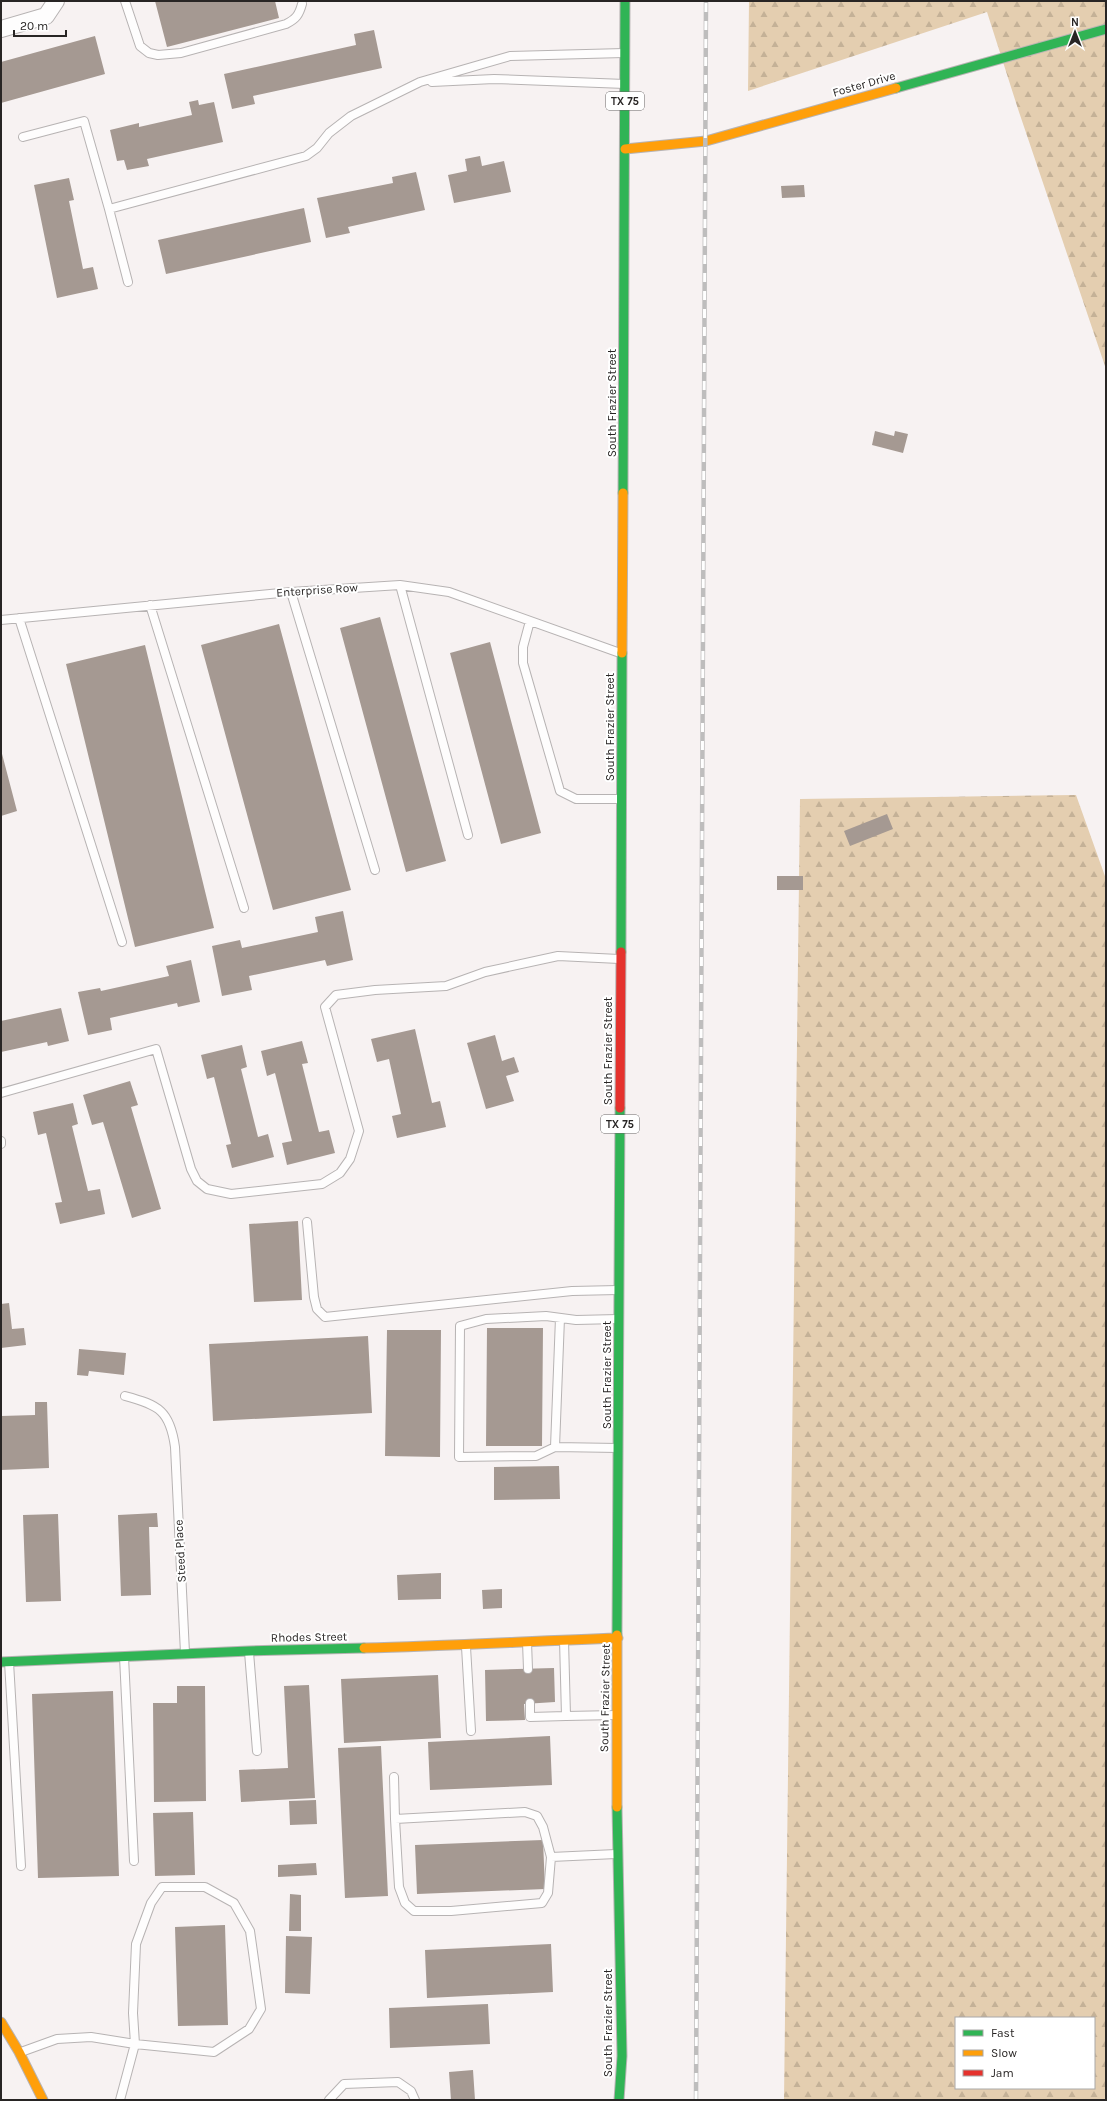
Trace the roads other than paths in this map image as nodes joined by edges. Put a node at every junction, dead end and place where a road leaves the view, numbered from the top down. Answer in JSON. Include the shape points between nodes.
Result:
{"nodes":[{"id":1,"x":56,"y":1,"type":"edge"},
{"id":2,"x":125,"y":1,"type":"edge"},
{"id":3,"x":625,"y":1,"type":"edge"},
{"id":4,"x":302,"y":4,"type":"dead end"},
{"id":5,"x":1,"y":29,"type":"edge"},
{"id":6,"x":1106,"y":29,"type":"edge"},
{"id":7,"x":625,"y":53,"type":"junction"},
{"id":8,"x":420,"y":82,"type":"junction"},
{"id":9,"x":625,"y":84,"type":"junction"},
{"id":10,"x":24,"y":137,"type":"dead end"},
{"id":11,"x":625,"y":149,"type":"junction"},
{"id":12,"x":110,"y":209,"type":"junction"},
{"id":13,"x":128,"y":282,"type":"dead end"},
{"id":14,"x":400,"y":585,"type":"junction"},
{"id":15,"x":291,"y":592,"type":"junction"},
{"id":16,"x":150,"y":605,"type":"junction"},
{"id":17,"x":19,"y":618,"type":"junction"},
{"id":18,"x":1,"y":620,"type":"edge"},
{"id":19,"x":530,"y":621,"type":"junction"},
{"id":20,"x":623,"y":654,"type":"junction"},
{"id":21,"x":622,"y":799,"type":"junction"},
{"id":22,"x":468,"y":835,"type":"dead end"},
{"id":23,"x":375,"y":870,"type":"dead end"},
{"id":24,"x":244,"y":908,"type":"dead end"},
{"id":25,"x":122,"y":942,"type":"dead end"},
{"id":26,"x":621,"y":959,"type":"junction"},
{"id":27,"x":1,"y":1093,"type":"edge"},
{"id":28,"x":307,"y":1222,"type":"dead end"},
{"id":29,"x":619,"y":1290,"type":"junction"},
{"id":30,"x":560,"y":1318,"type":"junction"},
{"id":31,"x":619,"y":1319,"type":"junction"},
{"id":32,"x":125,"y":1396,"type":"dead end"},
{"id":33,"x":555,"y":1448,"type":"junction"},
{"id":34,"x":618,"y":1448,"type":"junction"},
{"id":35,"x":618,"y":1638,"type":"junction"},
{"id":36,"x":564,"y":1639,"type":"junction"},
{"id":37,"x":527,"y":1641,"type":"junction"},
{"id":38,"x":466,"y":1646,"type":"junction"},
{"id":39,"x":249,"y":1651,"type":"junction"},
{"id":40,"x":185,"y":1654,"type":"junction"},
{"id":41,"x":124,"y":1656,"type":"junction"},
{"id":42,"x":5,"y":1662,"type":"edge"},
{"id":43,"x":528,"y":1669,"type":"dead end"},
{"id":44,"x":530,"y":1703,"type":"dead end"},
{"id":45,"x":617,"y":1715,"type":"junction"},
{"id":46,"x":566,"y":1716,"type":"junction"},
{"id":47,"x":471,"y":1731,"type":"dead end"},
{"id":48,"x":257,"y":1751,"type":"dead end"},
{"id":49,"x":394,"y":1777,"type":"dead end"},
{"id":50,"x":395,"y":1819,"type":"junction"},
{"id":51,"x":617,"y":1854,"type":"junction"},
{"id":52,"x":551,"y":1857,"type":"junction"},
{"id":53,"x":134,"y":1861,"type":"dead end"},
{"id":54,"x":21,"y":1866,"type":"dead end"},
{"id":55,"x":1,"y":2022,"type":"edge"},
{"id":56,"x":135,"y":2044,"type":"junction"},
{"id":57,"x":19,"y":2052,"type":"junction"},
{"id":58,"x":43,"y":2100,"type":"edge"},
{"id":59,"x":120,"y":2100,"type":"edge"},
{"id":60,"x":329,"y":2100,"type":"edge"},
{"id":61,"x":415,"y":2100,"type":"edge"},
{"id":62,"x":620,"y":2100,"type":"edge"}],
"edges":[{"from":1,"to":5,"type":"street","via":[[46,16]]},
{"from":2,"to":4,"type":"lane","via":[[140,46],[149,53],[158,55],[181,53],[286,24],[298,15]]},
{"from":3,"to":7,"type":"main road","name":"South Frazier Street","number":"TX 75"},
{"from":6,"to":11,"type":"main road","name":"Foster Drive","via":[[706,141]]},
{"from":7,"to":8,"type":"lane","via":[[510,56]]},
{"from":7,"to":9,"type":"main road","name":"South Frazier Street","number":"TX 75"},
{"from":8,"to":9,"type":"lane","via":[[494,79]]},
{"from":8,"to":12,"type":"lane","via":[[351,116],[306,156]]},
{"from":9,"to":11,"type":"main road","name":"South Frazier Street","number":"TX 75"},
{"from":10,"to":12,"type":"lane","via":[[84,121]]},
{"from":11,"to":20,"type":"main road","name":"South Frazier Street","number":"TX 75"},
{"from":12,"to":13,"type":"lane"},
{"from":14,"to":15,"type":"lane","name":"Enterprise Row"},
{"from":14,"to":19,"type":"lane","name":"Enterprise Row","via":[[449,592]]},
{"from":14,"to":22,"type":"lane"},
{"from":15,"to":16,"type":"lane","name":"Enterprise Row"},
{"from":15,"to":23,"type":"lane"},
{"from":16,"to":17,"type":"lane","name":"Enterprise Row"},
{"from":16,"to":24,"type":"lane"},
{"from":17,"to":18,"type":"lane","name":"Enterprise Row"},
{"from":17,"to":25,"type":"lane"},
{"from":19,"to":20,"type":"lane","name":"Enterprise Row"},
{"from":19,"to":21,"type":"lane","via":[[523,647],[523,663],[560,790],[576,799]]},
{"from":20,"to":21,"type":"main road","name":"South Frazier Street","number":"TX 75"},
{"from":21,"to":26,"type":"main road","name":"South Frazier Street","number":"TX 75"},
{"from":26,"to":27,"type":"lane","via":[[558,956],[485,972],[446,986],[336,995],[325,1007],[359,1131],[350,1159],[340,1173],[322,1184],[247,1193],[207,1189],[197,1180],[191,1169],[156,1049]]},
{"from":26,"to":29,"type":"main road","name":"South Frazier Street","number":"TX 75"},
{"from":28,"to":29,"type":"lane","via":[[314,1297],[317,1309],[325,1317],[572,1291]]},
{"from":29,"to":31,"type":"main road","name":"South Frazier Street","number":"TX 75"},
{"from":30,"to":31,"type":"lane"},
{"from":30,"to":33,"type":"lane"},
{"from":30,"to":33,"type":"lane","via":[[546,1316],[486,1319],[460,1326],[459,1457],[536,1456]]},
{"from":31,"to":34,"type":"main road","name":"South Frazier Street","number":"TX 75"},
{"from":32,"to":40,"type":"lane","name":"Steed Place","via":[[145,1401],[164,1413],[172,1428]]},
{"from":33,"to":34,"type":"lane"},
{"from":34,"to":35,"type":"main road","name":"South Frazier Street","number":"TX 75"},
{"from":35,"to":36,"type":"main road","name":"Rhodes Street"},
{"from":35,"to":45,"type":"main road","name":"South Frazier Street","number":"TX 75"},
{"from":36,"to":37,"type":"main road","name":"Rhodes Street"},
{"from":36,"to":46,"type":"lane"},
{"from":37,"to":38,"type":"main road","name":"Rhodes Street"},
{"from":37,"to":43,"type":"lane"},
{"from":38,"to":39,"type":"main road","name":"Rhodes Street"},
{"from":38,"to":47,"type":"lane"},
{"from":39,"to":40,"type":"main road","name":"Rhodes Street"},
{"from":39,"to":48,"type":"lane"},
{"from":40,"to":41,"type":"main road","name":"Rhodes Street"},
{"from":41,"to":42,"type":"main road","name":"Rhodes Street"},
{"from":41,"to":53,"type":"lane"},
{"from":42,"to":54,"type":"lane"},
{"from":44,"to":46,"type":"lane","via":[[530,1717]]},
{"from":45,"to":46,"type":"lane"},
{"from":45,"to":51,"type":"main road","name":"South Frazier Street","number":"TX 75"},
{"from":49,"to":50,"type":"lane"},
{"from":50,"to":52,"type":"lane","via":[[525,1812],[537,1816],[543,1827]]},
{"from":50,"to":52,"type":"lane","via":[[399,1887],[405,1903],[414,1911],[451,1911],[542,1903],[548,1893]]},
{"from":51,"to":52,"type":"lane"},
{"from":51,"to":62,"type":"main road","name":"South Frazier Street","number":"TX 75","via":[[622,2056]]},
{"from":55,"to":57,"type":"main road"},
{"from":56,"to":56,"type":"lane","via":[[214,2052],[250,2029],[261,2009],[250,1931],[234,1903],[205,1887],[162,1887],[151,1903],[136,1944],[132,2013]]},
{"from":56,"to":57,"type":"lane","via":[[91,2037],[57,2039]]},
{"from":56,"to":59,"type":"lane"},
{"from":57,"to":58,"type":"main road"},
{"from":60,"to":61,"type":"lane","via":[[344,2084],[398,2082],[411,2091]]}]}
